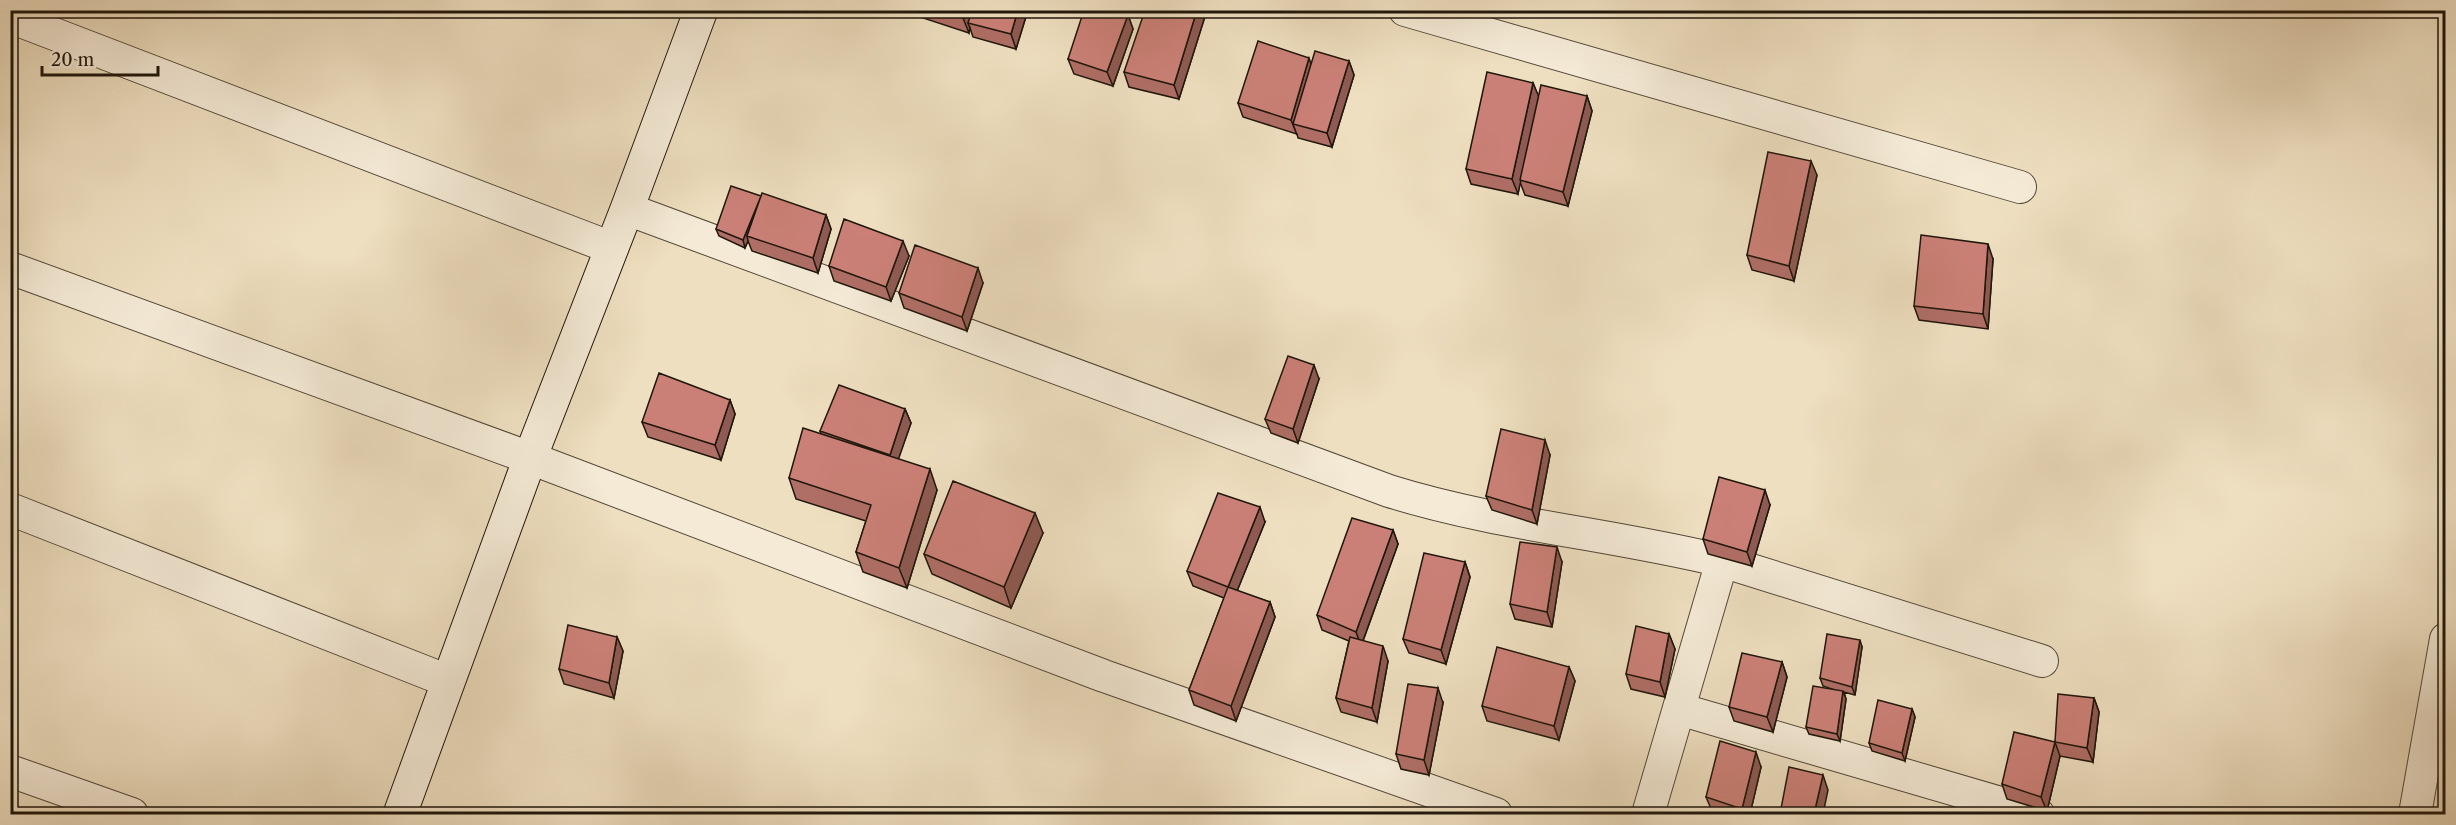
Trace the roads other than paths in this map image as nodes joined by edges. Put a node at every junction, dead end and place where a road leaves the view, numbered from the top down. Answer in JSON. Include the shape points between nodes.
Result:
{"nodes":[{"id":1,"x":701,"y":10,"type":"edge"},
{"id":2,"x":1405,"y":10,"type":"edge"},
{"id":3,"x":10,"y":17,"type":"edge"},
{"id":4,"x":2020,"y":187,"type":"dead end"},
{"id":5,"x":627,"y":209,"type":"junction"},
{"id":6,"x":612,"y":248,"type":"junction"},
{"id":7,"x":10,"y":268,"type":"edge"},
{"id":8,"x":530,"y":458,"type":"junction"},
{"id":9,"x":10,"y":508,"type":"edge"},
{"id":10,"x":1722,"y":561,"type":"junction"},
{"id":11,"x":2445,"y":639,"type":"edge"},
{"id":12,"x":2042,"y":661,"type":"dead end"},
{"id":13,"x":448,"y":681,"type":"junction"},
{"id":14,"x":1679,"y":709,"type":"junction"},
{"id":15,"x":10,"y":771,"type":"edge"},
{"id":16,"x":132,"y":814,"type":"edge"},
{"id":17,"x":400,"y":814,"type":"edge"},
{"id":18,"x":1496,"y":814,"type":"edge"},
{"id":19,"x":1648,"y":814,"type":"edge"},
{"id":20,"x":2038,"y":814,"type":"edge"},
{"id":21,"x":2415,"y":814,"type":"edge"}],
"edges":[{"from":1,"to":5,"type":"main road"},
{"from":2,"to":4,"type":"street"},
{"from":3,"to":6,"type":"street"},
{"from":5,"to":6,"type":"main road"},
{"from":5,"to":10,"type":"street","via":[[1389,491],[1492,518]]},
{"from":6,"to":8,"type":"main road"},
{"from":7,"to":8,"type":"street"},
{"from":8,"to":13,"type":"main road"},
{"from":8,"to":18,"type":"street","via":[[1104,676]]},
{"from":9,"to":13,"type":"street"},
{"from":10,"to":12,"type":"street"},
{"from":10,"to":14,"type":"street"},
{"from":11,"to":21,"type":"street"},
{"from":13,"to":17,"type":"main road"},
{"from":14,"to":19,"type":"street"},
{"from":14,"to":20,"type":"street"},
{"from":15,"to":16,"type":"street"}]}
